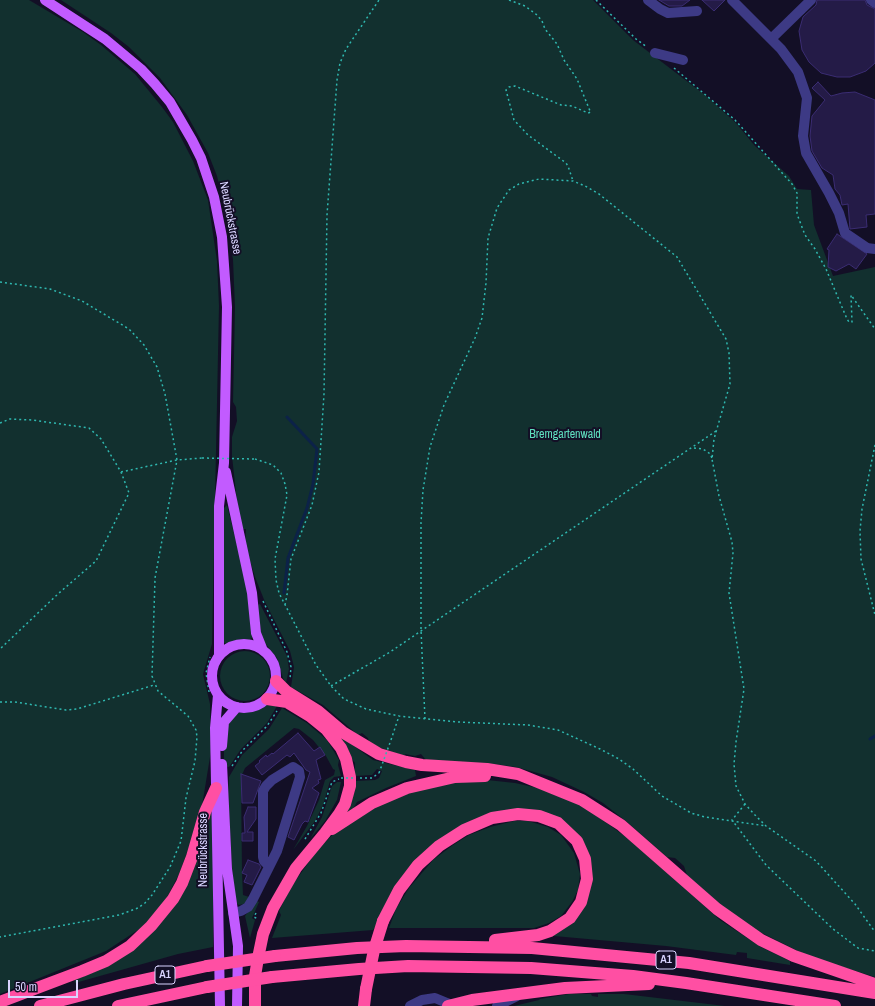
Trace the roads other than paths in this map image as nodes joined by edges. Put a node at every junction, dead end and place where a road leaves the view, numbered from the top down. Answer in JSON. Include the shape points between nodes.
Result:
{"nodes":[{"id":1,"x":45,"y":0,"type":"edge"},
{"id":2,"x":648,"y":0,"type":"edge"},
{"id":3,"x":732,"y":0,"type":"edge"},
{"id":4,"x":811,"y":0,"type":"edge"},
{"id":5,"x":871,"y":0,"type":"edge"},
{"id":6,"x":875,"y":3,"type":"edge"},
{"id":7,"x":697,"y":11,"type":"dead end"},
{"id":8,"x":771,"y":38,"type":"junction"},
{"id":9,"x":655,"y":53,"type":"dead end"},
{"id":10,"x":684,"y":60,"type":"dead end"},
{"id":11,"x":875,"y":249,"type":"edge"},
{"id":12,"x":224,"y":462,"type":"junction"},
{"id":13,"x":262,"y":648,"type":"junction"},
{"id":14,"x":215,"y":654,"type":"junction"},
{"id":15,"x":276,"y":681,"type":"junction"},
{"id":16,"x":214,"y":695,"type":"junction"},
{"id":17,"x":267,"y":698,"type":"junction"},
{"id":18,"x":237,"y":707,"type":"junction"},
{"id":19,"x":540,"y":783,"type":"junction"},
{"id":20,"x":216,"y":788,"type":"junction"},
{"id":21,"x":325,"y":834,"type":"junction"},
{"id":22,"x":269,"y":866,"type":"junction"},
{"id":23,"x":233,"y":913,"type":"junction"},
{"id":24,"x":455,"y":946,"type":"junction"},
{"id":25,"x":686,"y":983,"type":"junction"},
{"id":26,"x":875,"y":984,"type":"edge"},
{"id":27,"x":875,"y":993,"type":"edge"},
{"id":28,"x":520,"y":994,"type":"junction"},
{"id":29,"x":0,"y":1002,"type":"edge"},
{"id":30,"x":450,"y":1005,"type":"edge"},
{"id":31,"x":40,"y":1006,"type":"edge"},
{"id":32,"x":118,"y":1006,"type":"edge"},
{"id":33,"x":220,"y":1006,"type":"edge"},
{"id":34,"x":237,"y":1006,"type":"edge"},
{"id":35,"x":255,"y":1006,"type":"edge"},
{"id":36,"x":364,"y":1006,"type":"edge"},
{"id":37,"x":410,"y":1006,"type":"edge"},
{"id":38,"x":497,"y":1006,"type":"edge"},
{"id":39,"x":835,"y":1006,"type":"edge"}],
"edges":[{"from":1,"to":12,"type":"main road","name":"Neubrückstrasse","via":[[105,39],[141,69],[170,102],[201,158],[218,215],[225,260],[227,307]]},
{"from":2,"to":7,"type":"lane","via":[[668,13]]},
{"from":3,"to":8,"type":"lane"},
{"from":4,"to":8,"type":"lane"},
{"from":5,"to":6,"type":"lane"},
{"from":8,"to":11,"type":"lane","via":[[790,60],[804,84],[807,98],[803,132],[805,149],[839,213],[844,231],[867,248]]},
{"from":9,"to":10,"type":"lane"},
{"from":12,"to":13,"type":"main road","name":"Neubrückstrasse","via":[[252,592],[256,633]]},
{"from":12,"to":14,"type":"main road","name":"Neubrückstrasse","via":[[219,506]]},
{"from":13,"to":14,"type":"main road","via":[[239,644]]},
{"from":13,"to":15,"type":"main road","via":[[275,666]]},
{"from":14,"to":16,"type":"main road","via":[[212,675]]},
{"from":15,"to":17,"type":"main road","via":[[273,691]]},
{"from":15,"to":19,"type":"highway","via":[[344,733],[379,754],[422,765],[518,774]]},
{"from":16,"to":18,"type":"main road"},
{"from":16,"to":20,"type":"main road","name":"Neubrückstrasse"},
{"from":17,"to":18,"type":"main road","via":[[250,708]]},
{"from":17,"to":21,"type":"highway","via":[[287,702],[310,716],[334,738],[346,759],[350,777],[348,795]]},
{"from":18,"to":23,"type":"main road","name":"Neubrückstrasse","via":[[226,719],[222,737],[226,860]]},
{"from":19,"to":21,"type":"highway","via":[[487,776],[429,781],[378,800]]},
{"from":19,"to":26,"type":"highway","via":[[577,797],[609,816],[716,909],[761,940],[794,956]]},
{"from":20,"to":29,"type":"highway","via":[[205,812],[182,883],[152,926],[130,946],[106,961]]},
{"from":20,"to":33,"type":"main road","name":"Neubrückstrasse"},
{"from":21,"to":35,"type":"highway","via":[[296,868],[273,908],[263,934],[258,958]]},
{"from":22,"to":22,"type":"lane","via":[[277,852],[300,780],[300,772],[293,767],[272,780],[263,791],[262,857]]},
{"from":22,"to":23,"type":"lane","via":[[248,907]]},
{"from":23,"to":34,"type":"main road","name":"Neubrückstrasse","via":[[238,946]]},
{"from":24,"to":27,"type":"highway","number":"A1","via":[[532,948],[633,956],[741,970]]},
{"from":24,"to":31,"type":"highway","number":"A1","bridge":true,"via":[[357,948],[275,956],[207,966]]},
{"from":24,"to":36,"type":"highway","bridge":true,"via":[[538,935],[570,918],[581,902],[587,879],[585,859],[572,835],[549,819],[529,814],[506,815],[478,823],[439,846],[418,865],[399,890],[383,921],[371,962]]},
{"from":25,"to":28,"type":"highway","via":[[579,986]]},
{"from":25,"to":32,"type":"highway","number":"A1","bridge":true,"via":[[581,971],[494,966],[408,966],[272,977],[207,987]]},
{"from":25,"to":39,"type":"highway","number":"A1"},
{"from":28,"to":30,"type":"highway"},
{"from":28,"to":38,"type":"lane"},
{"from":30,"to":37,"type":"lane","via":[[435,998],[422,1000]]}]}
